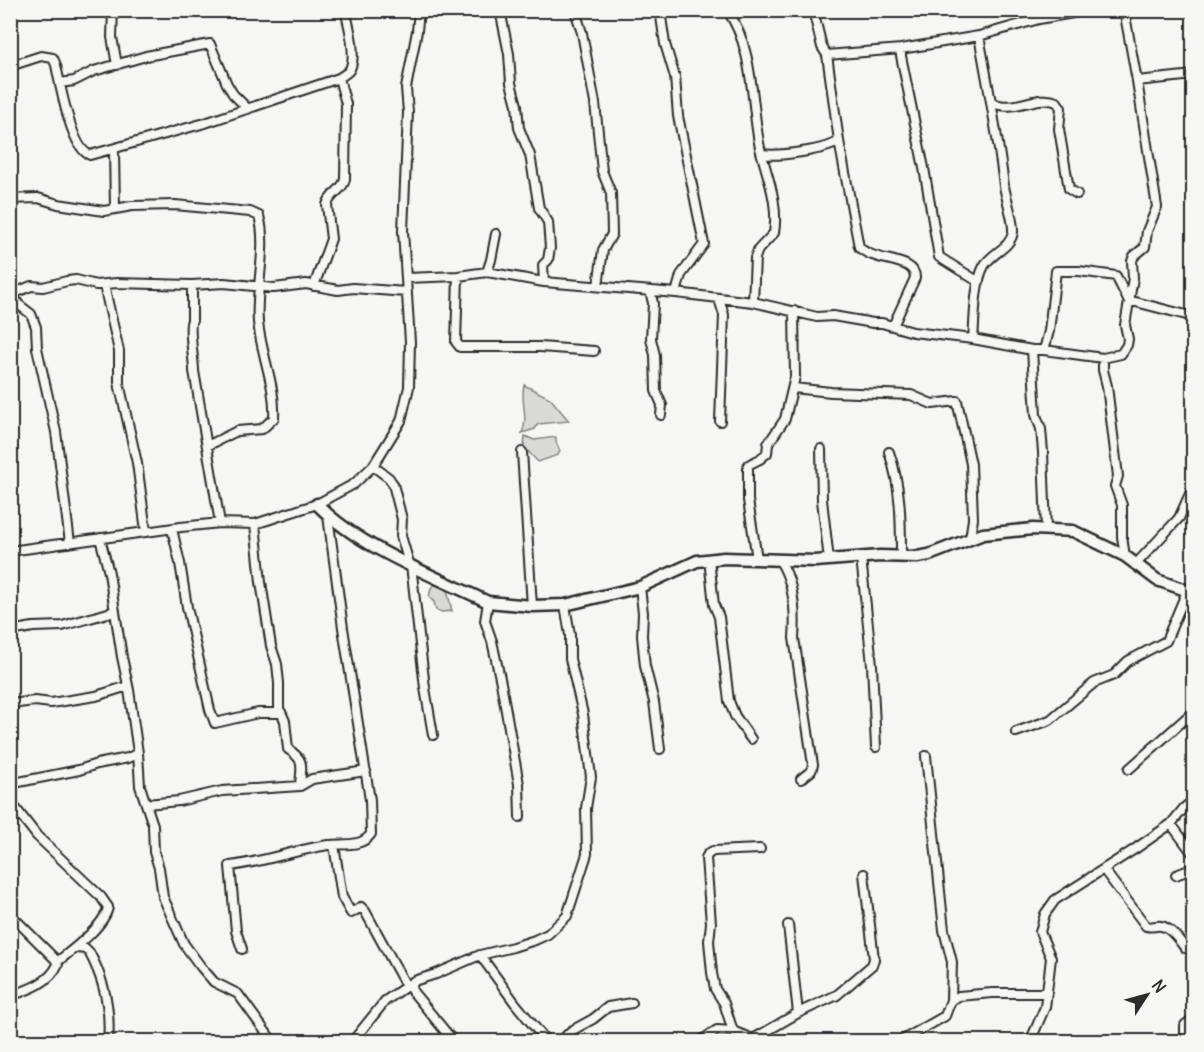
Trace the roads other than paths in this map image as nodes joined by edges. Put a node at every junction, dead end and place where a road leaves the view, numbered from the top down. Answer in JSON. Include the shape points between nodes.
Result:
{"nodes":[{"id":1,"x":113,"y":10,"type":"edge"},
{"id":2,"x":345,"y":10,"type":"edge"},
{"id":3,"x":419,"y":10,"type":"edge"},
{"id":4,"x":500,"y":10,"type":"edge"},
{"id":5,"x":575,"y":10,"type":"edge"},
{"id":6,"x":660,"y":10,"type":"edge"},
{"id":7,"x":727,"y":10,"type":"edge"},
{"id":8,"x":813,"y":10,"type":"edge"},
{"id":9,"x":1090,"y":10,"type":"edge"},
{"id":10,"x":1124,"y":10,"type":"edge"},
{"id":11,"x":1038,"y":15,"type":"edge"},
{"id":12,"x":979,"y":36,"type":"junction"},
{"id":13,"x":901,"y":49,"type":"junction"},
{"id":14,"x":827,"y":55,"type":"junction"},
{"id":15,"x":117,"y":65,"type":"junction"},
{"id":16,"x":10,"y":66,"type":"edge"},
{"id":17,"x":1194,"y":75,"type":"edge"},
{"id":18,"x":339,"y":78,"type":"junction"},
{"id":19,"x":1137,"y":81,"type":"junction"},
{"id":20,"x":60,"y":83,"type":"junction"},
{"id":21,"x":991,"y":102,"type":"junction"},
{"id":22,"x":248,"y":109,"type":"junction"},
{"id":23,"x":839,"y":141,"type":"junction"},
{"id":24,"x":830,"y":147,"type":"junction"},
{"id":25,"x":114,"y":150,"type":"junction"},
{"id":26,"x":762,"y":154,"type":"junction"},
{"id":27,"x":843,"y":157,"type":"junction"},
{"id":28,"x":1077,"y":194,"type":"dead end"},
{"id":29,"x":10,"y":199,"type":"edge"},
{"id":30,"x":115,"y":209,"type":"junction"},
{"id":31,"x":496,"y":234,"type":"dead end"},
{"id":32,"x":487,"y":272,"type":"junction"},
{"id":33,"x":458,"y":276,"type":"junction"},
{"id":34,"x":406,"y":278,"type":"junction"},
{"id":35,"x":544,"y":282,"type":"junction"},
{"id":36,"x":979,"y":282,"type":"junction"},
{"id":37,"x":104,"y":285,"type":"junction"},
{"id":38,"x":192,"y":285,"type":"junction"},
{"id":39,"x":261,"y":285,"type":"junction"},
{"id":40,"x":314,"y":286,"type":"junction"},
{"id":41,"x":598,"y":286,"type":"junction"},
{"id":42,"x":650,"y":291,"type":"junction"},
{"id":43,"x":406,"y":292,"type":"junction"},
{"id":44,"x":676,"y":293,"type":"junction"},
{"id":45,"x":12,"y":295,"type":"edge"},
{"id":46,"x":719,"y":299,"type":"junction"},
{"id":47,"x":1128,"y":300,"type":"junction"},
{"id":48,"x":753,"y":302,"type":"junction"},
{"id":49,"x":794,"y":312,"type":"junction"},
{"id":50,"x":1194,"y":317,"type":"edge"},
{"id":51,"x":893,"y":326,"type":"junction"},
{"id":52,"x":973,"y":339,"type":"junction"},
{"id":53,"x":1032,"y":350,"type":"junction"},
{"id":54,"x":1044,"y":350,"type":"junction"},
{"id":55,"x":594,"y":351,"type":"dead end"},
{"id":56,"x":1103,"y":358,"type":"junction"},
{"id":57,"x":793,"y":388,"type":"junction"},
{"id":58,"x":661,"y":416,"type":"dead end"},
{"id":59,"x":720,"y":421,"type":"dead end"},
{"id":60,"x":207,"y":446,"type":"junction"},
{"id":61,"x":821,"y":449,"type":"dead end"},
{"id":62,"x":522,"y":452,"type":"dead end"},
{"id":63,"x":889,"y":452,"type":"dead end"},
{"id":64,"x":373,"y":466,"type":"junction"},
{"id":65,"x":1194,"y":485,"type":"edge"},
{"id":66,"x":317,"y":504,"type":"junction"},
{"id":67,"x":328,"y":516,"type":"junction"},
{"id":68,"x":220,"y":523,"type":"junction"},
{"id":69,"x":255,"y":524,"type":"junction"},
{"id":70,"x":172,"y":529,"type":"junction"},
{"id":71,"x":1046,"y":529,"type":"junction"},
{"id":72,"x":146,"y":531,"type":"junction"},
{"id":73,"x":100,"y":538,"type":"junction"},
{"id":74,"x":970,"y":539,"type":"junction"},
{"id":75,"x":70,"y":543,"type":"junction"},
{"id":76,"x":10,"y":551,"type":"edge"},
{"id":77,"x":1125,"y":556,"type":"junction"},
{"id":78,"x":861,"y":557,"type":"junction"},
{"id":79,"x":901,"y":557,"type":"junction"},
{"id":80,"x":709,"y":559,"type":"junction"},
{"id":81,"x":757,"y":559,"type":"junction"},
{"id":82,"x":829,"y":560,"type":"junction"},
{"id":83,"x":780,"y":561,"type":"junction"},
{"id":84,"x":410,"y":564,"type":"junction"},
{"id":85,"x":1135,"y":565,"type":"junction"},
{"id":86,"x":640,"y":587,"type":"junction"},
{"id":87,"x":1190,"y":592,"type":"edge"},
{"id":88,"x":488,"y":602,"type":"junction"},
{"id":89,"x":565,"y":605,"type":"junction"},
{"id":90,"x":532,"y":606,"type":"junction"},
{"id":91,"x":115,"y":611,"type":"junction"},
{"id":92,"x":10,"y":631,"type":"edge"},
{"id":93,"x":128,"y":686,"type":"junction"},
{"id":94,"x":10,"y":704,"type":"edge"},
{"id":95,"x":1194,"y":711,"type":"edge"},
{"id":96,"x":279,"y":713,"type":"junction"},
{"id":97,"x":1016,"y":732,"type":"dead end"},
{"id":98,"x":433,"y":735,"type":"dead end"},
{"id":99,"x":751,"y":739,"type":"dead end"},
{"id":100,"x":876,"y":747,"type":"dead end"},
{"id":101,"x":660,"y":749,"type":"dead end"},
{"id":102,"x":138,"y":753,"type":"junction"},
{"id":103,"x":926,"y":756,"type":"dead end"},
{"id":104,"x":1129,"y":769,"type":"dead end"},
{"id":105,"x":366,"y":771,"type":"junction"},
{"id":106,"x":801,"y":779,"type":"dead end"},
{"id":107,"x":300,"y":786,"type":"junction"},
{"id":108,"x":10,"y":787,"type":"edge"},
{"id":109,"x":1194,"y":800,"type":"edge"},
{"id":110,"x":10,"y":801,"type":"edge"},
{"id":111,"x":146,"y":804,"type":"junction"},
{"id":112,"x":520,"y":817,"type":"dead end"},
{"id":113,"x":1171,"y":824,"type":"junction"},
{"id":114,"x":334,"y":845,"type":"junction"},
{"id":115,"x":760,"y":849,"type":"dead end"},
{"id":116,"x":1194,"y":855,"type":"edge"},
{"id":117,"x":1194,"y":868,"type":"edge"},
{"id":118,"x":1104,"y":870,"type":"junction"},
{"id":119,"x":864,"y":874,"type":"dead end"},
{"id":120,"x":1176,"y":875,"type":"dead end"},
{"id":121,"x":10,"y":914,"type":"edge"},
{"id":122,"x":788,"y":924,"type":"dead end"},
{"id":123,"x":76,"y":948,"type":"junction"},
{"id":124,"x":1185,"y":948,"type":"dead end"},
{"id":125,"x":242,"y":949,"type":"dead end"},
{"id":126,"x":480,"y":955,"type":"junction"},
{"id":127,"x":57,"y":962,"type":"junction"},
{"id":128,"x":410,"y":983,"type":"junction"},
{"id":129,"x":1047,"y":993,"type":"junction"},
{"id":130,"x":10,"y":996,"type":"edge"},
{"id":131,"x":951,"y":1000,"type":"junction"},
{"id":132,"x":632,"y":1004,"type":"dead end"},
{"id":133,"x":798,"y":1012,"type":"junction"},
{"id":134,"x":1194,"y":1018,"type":"edge"},
{"id":135,"x":733,"y":1031,"type":"junction"},
{"id":136,"x":108,"y":1041,"type":"edge"},
{"id":137,"x":273,"y":1041,"type":"edge"},
{"id":138,"x":352,"y":1041,"type":"edge"},
{"id":139,"x":454,"y":1041,"type":"edge"},
{"id":140,"x":547,"y":1041,"type":"edge"},
{"id":141,"x":560,"y":1041,"type":"edge"},
{"id":142,"x":699,"y":1041,"type":"edge"},
{"id":143,"x":740,"y":1041,"type":"edge"},
{"id":144,"x":899,"y":1041,"type":"edge"},
{"id":145,"x":1030,"y":1041,"type":"edge"},
{"id":146,"x":1185,"y":1041,"type":"edge"}],
"edges":[{"from":1,"to":15,"type":"street"},
{"from":2,"to":18,"type":"street","via":[[353,59],[351,68]]},
{"from":3,"to":34,"type":"street","via":[[406,88]]},
{"from":4,"to":35,"type":"street","via":[[519,128],[530,155],[539,208],[548,222],[550,248],[543,265]]},
{"from":5,"to":41,"type":"street","via":[[595,103],[602,171],[610,189],[612,234],[603,250]]},
{"from":6,"to":44,"type":"street","via":[[704,244],[681,275]]},
{"from":7,"to":26,"type":"street","via":[[742,37]]},
{"from":8,"to":14,"type":"street"},
{"from":9,"to":11,"type":"street"},
{"from":10,"to":19,"type":"street"},
{"from":11,"to":12,"type":"street"},
{"from":12,"to":13,"type":"street"},
{"from":12,"to":21,"type":"street"},
{"from":13,"to":14,"type":"street"},
{"from":13,"to":36,"type":"street","via":[[939,257]]},
{"from":14,"to":23,"type":"street"},
{"from":15,"to":20,"type":"street"},
{"from":15,"to":22,"type":"street","via":[[210,44],[226,84]]},
{"from":16,"to":20,"type":"street","via":[[47,56],[56,64]]},
{"from":17,"to":19,"type":"street"},
{"from":18,"to":22,"type":"street"},
{"from":18,"to":40,"type":"street","via":[[346,104],[345,179],[341,189],[328,200],[331,239]]},
{"from":19,"to":47,"type":"street","via":[[1156,207],[1145,246],[1132,261]]},
{"from":20,"to":25,"type":"street","via":[[81,150],[90,155]]},
{"from":21,"to":28,"type":"street","via":[[1004,107],[1052,99],[1057,102],[1070,189]]},
{"from":21,"to":36,"type":"street","via":[[1013,227],[1008,243],[989,259]]},
{"from":22,"to":25,"type":"street"},
{"from":23,"to":24,"type":"street"},
{"from":23,"to":27,"type":"street"},
{"from":24,"to":26,"type":"street","via":[[773,156]]},
{"from":24,"to":27,"type":"street"},
{"from":25,"to":30,"type":"street"},
{"from":26,"to":48,"type":"street","via":[[771,186],[775,225],[772,237],[755,258]]},
{"from":27,"to":51,"type":"street","via":[[859,247],[872,256],[903,263],[915,272]]},
{"from":29,"to":30,"type":"street","via":[[38,198],[91,210]]},
{"from":30,"to":39,"type":"street","via":[[175,205],[257,213],[261,219]]},
{"from":31,"to":32,"type":"street"},
{"from":32,"to":33,"type":"street"},
{"from":32,"to":35,"type":"street"},
{"from":33,"to":34,"type":"street"},
{"from":33,"to":55,"type":"street","via":[[456,342],[460,347]]},
{"from":34,"to":43,"type":"street"},
{"from":35,"to":41,"type":"street"},
{"from":36,"to":52,"type":"street"},
{"from":37,"to":38,"type":"street"},
{"from":37,"to":45,"type":"street","via":[[67,281],[31,286]]},
{"from":37,"to":72,"type":"street","via":[[119,351],[119,383],[137,464]]},
{"from":38,"to":39,"type":"street"},
{"from":38,"to":60,"type":"street","via":[[189,330]]},
{"from":39,"to":40,"type":"street"},
{"from":39,"to":60,"type":"street","via":[[258,322],[273,421],[262,429],[237,431]]},
{"from":40,"to":43,"type":"street"},
{"from":41,"to":42,"type":"street"},
{"from":42,"to":44,"type":"street"},
{"from":42,"to":58,"type":"street","via":[[651,339]]},
{"from":43,"to":64,"type":"street","via":[[410,342],[406,404],[395,433]]},
{"from":44,"to":46,"type":"street"},
{"from":45,"to":75,"type":"street","via":[[31,315],[36,327],[57,432]]},
{"from":46,"to":48,"type":"street"},
{"from":46,"to":59,"type":"street","via":[[724,315]]},
{"from":47,"to":50,"type":"street"},
{"from":47,"to":54,"type":"street","via":[[1116,276],[1056,271]]},
{"from":47,"to":56,"type":"street","via":[[1127,345],[1121,354]]},
{"from":48,"to":49,"type":"street"},
{"from":49,"to":51,"type":"street"},
{"from":49,"to":57,"type":"street"},
{"from":51,"to":52,"type":"street"},
{"from":52,"to":53,"type":"street"},
{"from":53,"to":54,"type":"street"},
{"from":53,"to":71,"type":"street","via":[[1043,452]]},
{"from":54,"to":56,"type":"street"},
{"from":56,"to":77,"type":"street"},
{"from":57,"to":74,"type":"street","via":[[911,395],[933,404],[957,401],[971,464]]},
{"from":57,"to":81,"type":"street","via":[[785,419],[768,444],[767,453],[748,465],[748,500]]},
{"from":60,"to":68,"type":"street"},
{"from":61,"to":82,"type":"street"},
{"from":62,"to":90,"type":"street"},
{"from":63,"to":79,"type":"street","via":[[896,473]]},
{"from":64,"to":66,"type":"street","via":[[354,484]]},
{"from":64,"to":84,"type":"street","via":[[393,484]]},
{"from":65,"to":85,"type":"street","via":[[1179,518]]},
{"from":66,"to":67,"type":"street"},
{"from":66,"to":69,"type":"street"},
{"from":67,"to":84,"type":"street"},
{"from":67,"to":105,"type":"street"},
{"from":68,"to":69,"type":"street"},
{"from":68,"to":70,"type":"street"},
{"from":69,"to":96,"type":"street","via":[[279,683]]},
{"from":70,"to":72,"type":"street"},
{"from":70,"to":96,"type":"street","via":[[215,723],[258,713]]},
{"from":71,"to":74,"type":"street","via":[[983,534]]},
{"from":71,"to":77,"type":"street","via":[[1073,531]]},
{"from":72,"to":73,"type":"street"},
{"from":73,"to":75,"type":"street"},
{"from":73,"to":91,"type":"street"},
{"from":74,"to":79,"type":"street","via":[[929,555]]},
{"from":75,"to":76,"type":"street"},
{"from":77,"to":85,"type":"street"},
{"from":78,"to":79,"type":"street"},
{"from":78,"to":82,"type":"street"},
{"from":78,"to":100,"type":"street"},
{"from":80,"to":81,"type":"street"},
{"from":80,"to":86,"type":"street"},
{"from":80,"to":99,"type":"street","via":[[729,701]]},
{"from":81,"to":83,"type":"street"},
{"from":82,"to":83,"type":"street"},
{"from":83,"to":106,"type":"street","via":[[790,583],[813,765]]},
{"from":84,"to":88,"type":"street"},
{"from":84,"to":98,"type":"street"},
{"from":85,"to":87,"type":"street","via":[[1157,580]]},
{"from":86,"to":89,"type":"street"},
{"from":86,"to":101,"type":"street","via":[[645,666]]},
{"from":87,"to":97,"type":"street","via":[[1166,641],[1128,661],[1114,675],[1094,683],[1050,720]]},
{"from":88,"to":90,"type":"street"},
{"from":88,"to":112,"type":"street","via":[[485,621],[501,683],[519,784]]},
{"from":89,"to":90,"type":"street"},
{"from":89,"to":126,"type":"street","via":[[570,659],[591,770],[586,808],[587,854],[564,920],[535,940]]},
{"from":91,"to":92,"type":"street","via":[[62,626]]},
{"from":91,"to":93,"type":"street"},
{"from":93,"to":94,"type":"street","via":[[96,696]]},
{"from":93,"to":102,"type":"street"},
{"from":95,"to":104,"type":"street"},
{"from":96,"to":107,"type":"street","via":[[285,721],[288,749],[302,762]]},
{"from":102,"to":108,"type":"street"},
{"from":102,"to":111,"type":"street","via":[[140,786]]},
{"from":103,"to":131,"type":"street","via":[[944,930],[952,962]]},
{"from":105,"to":107,"type":"street","via":[[312,779]]},
{"from":105,"to":114,"type":"street","via":[[371,834],[357,844]]},
{"from":107,"to":111,"type":"street","via":[[222,791]]},
{"from":109,"to":113,"type":"street"},
{"from":110,"to":123,"type":"street","via":[[37,836],[108,907],[99,924]]},
{"from":111,"to":137,"type":"street","via":[[163,897],[184,944],[214,982],[238,994]]},
{"from":113,"to":116,"type":"street"},
{"from":113,"to":118,"type":"street"},
{"from":114,"to":125,"type":"street","via":[[230,866],[236,931]]},
{"from":114,"to":128,"type":"street","via":[[342,897],[351,913],[361,907],[365,911]]},
{"from":115,"to":135,"type":"street","via":[[713,851],[706,858],[712,973]]},
{"from":117,"to":120,"type":"street"},
{"from":118,"to":124,"type":"street","via":[[1146,926],[1167,928]]},
{"from":118,"to":129,"type":"street","via":[[1055,900],[1045,914],[1040,932],[1051,958]]},
{"from":119,"to":133,"type":"street","via":[[872,965],[837,995]]},
{"from":121,"to":127,"type":"street"},
{"from":122,"to":133,"type":"street"},
{"from":123,"to":127,"type":"street"},
{"from":123,"to":136,"type":"street","via":[[89,952],[105,986]]},
{"from":126,"to":128,"type":"street"},
{"from":126,"to":140,"type":"street"},
{"from":127,"to":130,"type":"street","via":[[58,967],[39,984]]},
{"from":128,"to":138,"type":"street","via":[[385,1001]]},
{"from":128,"to":139,"type":"street","via":[[413,992]]},
{"from":129,"to":131,"type":"street","via":[[992,993]]},
{"from":129,"to":145,"type":"street"},
{"from":131,"to":144,"type":"street","via":[[945,1016]]},
{"from":132,"to":141,"type":"street","via":[[608,1007]]},
{"from":133,"to":135,"type":"street","via":[[753,1039]]},
{"from":134,"to":146,"type":"street","via":[[1185,1025]]},
{"from":135,"to":142,"type":"street","via":[[717,1030]]},
{"from":135,"to":143,"type":"street"}]}
